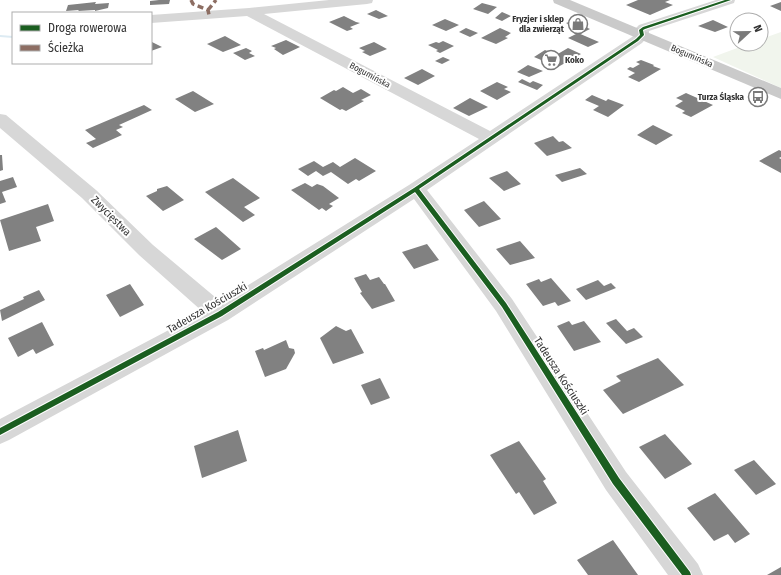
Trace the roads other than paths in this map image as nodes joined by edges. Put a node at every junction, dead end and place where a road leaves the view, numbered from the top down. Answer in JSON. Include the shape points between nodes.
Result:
{"nodes":[{"id":1,"x":367,"y":0,"type":"edge"},
{"id":2,"x":559,"y":0,"type":"edge"},
{"id":3,"x":729,"y":0,"type":"edge"},
{"id":4,"x":249,"y":12,"type":"junction"},
{"id":5,"x":152,"y":19,"type":"edge"},
{"id":6,"x":642,"y":35,"type":"junction"},
{"id":7,"x":781,"y":94,"type":"edge"},
{"id":8,"x":0,"y":119,"type":"edge"},
{"id":9,"x":491,"y":138,"type":"junction"},
{"id":10,"x":416,"y":189,"type":"junction"},
{"id":11,"x":220,"y":314,"type":"junction"},
{"id":12,"x":0,"y":432,"type":"edge"},
{"id":13,"x":687,"y":575,"type":"edge"}],
"edges":[{"from":1,"to":4,"type":"street"},
{"from":2,"to":6,"type":"main road","name":"Bogumińska"},
{"from":3,"to":6,"type":"street","name":"Tadeusza Kościuszki","via":[[644,28],[641,30]]},
{"from":4,"to":5,"type":"street"},
{"from":4,"to":9,"type":"street","name":"Bogumińska"},
{"from":6,"to":7,"type":"main road","name":"Bogumińska"},
{"from":6,"to":9,"type":"street","name":"Tadeusza Kościuszki"},
{"from":8,"to":11,"type":"street","name":"Zwycięstwa","via":[[89,194],[146,250]]},
{"from":9,"to":10,"type":"street","name":"Tadeusza Kościuszki"},
{"from":10,"to":11,"type":"street","name":"Tadeusza Kościuszki"},
{"from":10,"to":13,"type":"street","name":"Tadeusza Kościuszki","via":[[504,305],[616,480]]},
{"from":11,"to":12,"type":"street","name":"Tadeusza Kościuszki"}]}
